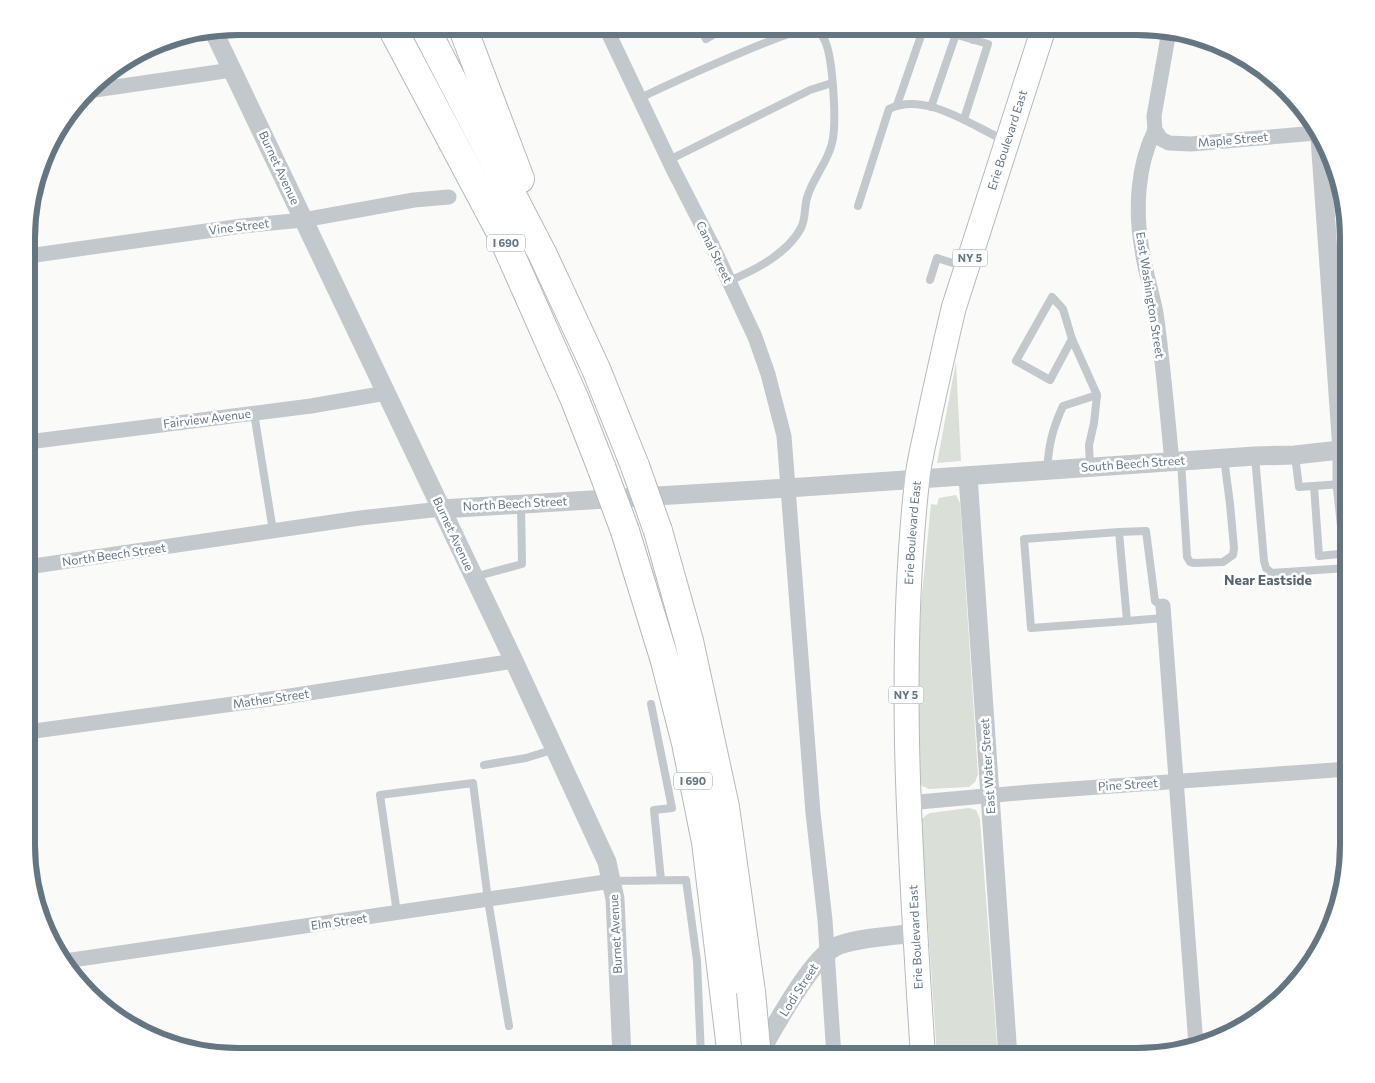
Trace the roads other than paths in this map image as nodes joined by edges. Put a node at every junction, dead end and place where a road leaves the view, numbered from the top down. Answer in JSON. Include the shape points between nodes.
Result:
{"nodes":[{"id":1,"x":381,"y":35,"type":"edge"},
{"id":2,"x":397,"y":35,"type":"edge"},
{"id":3,"x":429,"y":35,"type":"edge"},
{"id":4,"x":465,"y":35,"type":"edge"},
{"id":5,"x":609,"y":35,"type":"edge"},
{"id":6,"x":785,"y":35,"type":"edge"},
{"id":7,"x":822,"y":35,"type":"edge"},
{"id":8,"x":921,"y":35,"type":"edge"},
{"id":9,"x":956,"y":35,"type":"edge"},
{"id":10,"x":959,"y":35,"type":"edge"},
{"id":11,"x":972,"y":35,"type":"edge"},
{"id":12,"x":1041,"y":35,"type":"edge"},
{"id":13,"x":216,"y":36,"type":"edge"},
{"id":14,"x":1168,"y":38,"type":"edge"},
{"id":15,"x":973,"y":40,"type":"junction"},
{"id":16,"x":232,"y":70,"type":"junction"},
{"id":17,"x":832,"y":83,"type":"junction"},
{"id":18,"x":99,"y":89,"type":"edge"},
{"id":19,"x":640,"y":98,"type":"junction"},
{"id":20,"x":897,"y":105,"type":"junction"},
{"id":21,"x":931,"y":107,"type":"junction"},
{"id":22,"x":437,"y":115,"type":"junction"},
{"id":23,"x":964,"y":119,"type":"junction"},
{"id":24,"x":1156,"y":130,"type":"junction"},
{"id":25,"x":1311,"y":133,"type":"edge"},
{"id":26,"x":1006,"y":141,"type":"junction"},
{"id":27,"x":1321,"y":152,"type":"edge"},
{"id":28,"x":669,"y":160,"type":"junction"},
{"id":29,"x":449,"y":197,"type":"dead end"},
{"id":30,"x":858,"y":206,"type":"dead end"},
{"id":31,"x":303,"y":220,"type":"junction"},
{"id":32,"x":35,"y":255,"type":"edge"},
{"id":33,"x":543,"y":255,"type":"junction"},
{"id":34,"x":966,"y":267,"type":"junction"},
{"id":35,"x":930,"y":280,"type":"dead end"},
{"id":36,"x":729,"y":281,"type":"junction"},
{"id":37,"x":1072,"y":339,"type":"junction"},
{"id":38,"x":1340,"y":388,"type":"edge"},
{"id":39,"x":386,"y":393,"type":"junction"},
{"id":40,"x":1097,"y":394,"type":"junction"},
{"id":41,"x":254,"y":413,"type":"junction"},
{"id":42,"x":35,"y":441,"type":"edge"},
{"id":43,"x":1340,"y":450,"type":"edge"},
{"id":44,"x":1295,"y":454,"type":"junction"},
{"id":45,"x":1255,"y":456,"type":"junction"},
{"id":46,"x":1224,"y":458,"type":"junction"},
{"id":47,"x":1177,"y":461,"type":"junction"},
{"id":48,"x":1090,"y":467,"type":"junction"},
{"id":49,"x":1047,"y":470,"type":"junction"},
{"id":50,"x":968,"y":476,"type":"junction"},
{"id":51,"x":917,"y":479,"type":"junction"},
{"id":52,"x":1340,"y":484,"type":"edge"},
{"id":53,"x":1314,"y":486,"type":"junction"},
{"id":54,"x":788,"y":488,"type":"junction"},
{"id":55,"x":521,"y":504,"type":"junction"},
{"id":56,"x":441,"y":509,"type":"junction"},
{"id":57,"x":273,"y":531,"type":"junction"},
{"id":58,"x":1119,"y":532,"type":"junction"},
{"id":59,"x":1340,"y":555,"type":"edge"},
{"id":60,"x":35,"y":566,"type":"edge"},
{"id":61,"x":1340,"y":569,"type":"edge"},
{"id":62,"x":474,"y":577,"type":"junction"},
{"id":63,"x":1163,"y":612,"type":"junction"},
{"id":64,"x":1127,"y":621,"type":"junction"},
{"id":65,"x":514,"y":661,"type":"junction"},
{"id":66,"x":651,"y":704,"type":"dead end"},
{"id":67,"x":35,"y":731,"type":"edge"},
{"id":68,"x":555,"y":749,"type":"junction"},
{"id":69,"x":484,"y":765,"type":"dead end"},
{"id":70,"x":1340,"y":770,"type":"edge"},
{"id":71,"x":1176,"y":782,"type":"junction"},
{"id":72,"x":989,"y":796,"type":"junction"},
{"id":73,"x":908,"y":803,"type":"junction"},
{"id":74,"x":661,"y":880,"type":"junction"},
{"id":75,"x":612,"y":881,"type":"junction"},
{"id":76,"x":488,"y":900,"type":"junction"},
{"id":77,"x":397,"y":913,"type":"junction"},
{"id":78,"x":915,"y":933,"type":"junction"},
{"id":79,"x":827,"y":952,"type":"junction"},
{"id":80,"x":71,"y":960,"type":"edge"},
{"id":81,"x":509,"y":1026,"type":"dead end"},
{"id":82,"x":1196,"y":1039,"type":"edge"},
{"id":83,"x":730,"y":1047,"type":"edge"},
{"id":84,"x":622,"y":1048,"type":"edge"},
{"id":85,"x":701,"y":1048,"type":"edge"},
{"id":86,"x":756,"y":1048,"type":"edge"},
{"id":87,"x":762,"y":1048,"type":"edge"},
{"id":88,"x":833,"y":1048,"type":"edge"},
{"id":89,"x":922,"y":1048,"type":"edge"},
{"id":90,"x":1007,"y":1048,"type":"edge"}],
"edges":[{"from":1,"to":22,"type":"highway"},
{"from":2,"to":22,"type":"highway","number":"I 690"},
{"from":3,"to":33,"type":"highway","number":"I 690"},
{"from":4,"to":33,"type":"highway","via":[[516,167]]},
{"from":5,"to":19,"type":"street","name":"Canal Street"},
{"from":6,"to":19,"type":"lane"},
{"from":7,"to":17,"type":"lane","via":[[826,43]]},
{"from":8,"to":20,"type":"lane"},
{"from":9,"to":21,"type":"lane"},
{"from":10,"to":15,"type":"lane"},
{"from":11,"to":15,"type":"lane"},
{"from":12,"to":26,"type":"main road","name":"Erie Boulevard East","number":"NY 5"},
{"from":13,"to":16,"type":"street","name":"Burnet Avenue"},
{"from":14,"to":24,"type":"street","via":[[1154,116]]},
{"from":15,"to":23,"type":"lane","via":[[988,44]]},
{"from":16,"to":18,"type":"street"},
{"from":16,"to":31,"type":"street","name":"Burnet Avenue"},
{"from":17,"to":28,"type":"lane","via":[[810,90]]},
{"from":17,"to":36,"type":"lane","via":[[835,121],[832,144],[806,199],[801,228],[783,251]]},
{"from":19,"to":28,"type":"street","name":"Canal Street"},
{"from":20,"to":21,"type":"lane"},
{"from":20,"to":30,"type":"lane","via":[[889,109]]},
{"from":21,"to":23,"type":"lane"},
{"from":22,"to":83,"type":"highway","number":"I 690","bridge":true,"via":[[501,233],[575,400],[625,531],[665,661],[706,842]]},
{"from":23,"to":26,"type":"lane"},
{"from":24,"to":25,"type":"street","name":"Maple Street","via":[[1168,143],[1191,144]]},
{"from":24,"to":47,"type":"street","name":"East Washington Street","via":[[1149,142],[1141,176],[1139,232],[1156,313]]},
{"from":26,"to":34,"type":"main road","name":"Erie Boulevard East","number":"NY 5"},
{"from":27,"to":38,"type":"street"},
{"from":28,"to":36,"type":"street","name":"Canal Street"},
{"from":29,"to":31,"type":"street","name":"Vine Street"},
{"from":31,"to":32,"type":"street","name":"Vine Street"},
{"from":31,"to":39,"type":"street","name":"Burnet Avenue"},
{"from":33,"to":86,"type":"highway","number":"I 690","bridge":true,"via":[[596,369],[635,466],[658,531],[689,641],[725,807]]},
{"from":34,"to":35,"type":"lane","via":[[937,258]]},
{"from":34,"to":51,"type":"main road","name":"Erie Boulevard East","number":"NY 5","via":[[946,340]]},
{"from":36,"to":54,"type":"street","name":"Canal Street","via":[[768,374],[784,436]]},
{"from":37,"to":37,"type":"lane","via":[[1064,309],[1052,297],[1016,361],[1050,380]]},
{"from":37,"to":40,"type":"lane"},
{"from":39,"to":41,"type":"street","name":"Fairview Avenue"},
{"from":39,"to":56,"type":"street","name":"Burnet Avenue"},
{"from":40,"to":48,"type":"lane","via":[[1089,445]]},
{"from":40,"to":49,"type":"lane","via":[[1063,406],[1048,446]]},
{"from":41,"to":42,"type":"street","name":"Fairview Avenue"},
{"from":41,"to":57,"type":"lane"},
{"from":43,"to":44,"type":"street","name":"South Beech Street"},
{"from":44,"to":45,"type":"street","name":"South Beech Street"},
{"from":44,"to":53,"type":"lane","via":[[1299,487]]},
{"from":45,"to":46,"type":"street","name":"South Beech Street"},
{"from":45,"to":61,"type":"lane","via":[[1266,568],[1271,573]]},
{"from":46,"to":47,"type":"street","name":"South Beech Street"},
{"from":46,"to":47,"type":"lane","via":[[1234,548],[1233,555],[1223,562],[1194,563],[1187,557]]},
{"from":47,"to":48,"type":"street","name":"South Beech Street"},
{"from":48,"to":49,"type":"street","name":"South Beech Street"},
{"from":49,"to":50,"type":"street","name":"South Beech Street"},
{"from":50,"to":51,"type":"street","name":"South Beech Street"},
{"from":50,"to":72,"type":"street","name":"East Water Street"},
{"from":51,"to":54,"type":"street","name":"North Beech Street"},
{"from":51,"to":73,"type":"main road","name":"Erie Boulevard East","number":"NY 5","via":[[906,638]]},
{"from":52,"to":53,"type":"lane"},
{"from":53,"to":59,"type":"lane","via":[[1319,556]]},
{"from":54,"to":55,"type":"street","name":"North Beech Street"},
{"from":54,"to":79,"type":"street","name":"Canal Street"},
{"from":55,"to":56,"type":"street","name":"North Beech Street"},
{"from":55,"to":62,"type":"lane","via":[[522,564]]},
{"from":56,"to":57,"type":"street","name":"North Beech Street"},
{"from":56,"to":62,"type":"street","name":"Burnet Avenue"},
{"from":57,"to":60,"type":"street","name":"North Beech Street"},
{"from":58,"to":63,"type":"lane","via":[[1146,531],[1155,601]]},
{"from":58,"to":64,"type":"lane"},
{"from":58,"to":64,"type":"lane","via":[[1024,539],[1031,628]]},
{"from":62,"to":65,"type":"street","name":"Burnet Avenue"},
{"from":63,"to":64,"type":"lane"},
{"from":63,"to":71,"type":"street"},
{"from":65,"to":67,"type":"street","name":"Mather Street"},
{"from":65,"to":68,"type":"street","name":"Burnet Avenue"},
{"from":66,"to":74,"type":"lane","via":[[672,808],[654,810]]},
{"from":68,"to":69,"type":"lane"},
{"from":68,"to":75,"type":"street","name":"Burnet Avenue","via":[[598,841]]},
{"from":70,"to":71,"type":"street","name":"Pine Street"},
{"from":71,"to":72,"type":"street","name":"Pine Street"},
{"from":71,"to":82,"type":"street"},
{"from":72,"to":73,"type":"street","name":"Pine Street"},
{"from":72,"to":90,"type":"street","name":"East Water Street"},
{"from":73,"to":78,"type":"main road","name":"Erie Boulevard East","number":"NY 5"},
{"from":74,"to":75,"type":"lane"},
{"from":74,"to":85,"type":"lane","via":[[686,880],[697,960]]},
{"from":75,"to":76,"type":"street","name":"Elm Street"},
{"from":75,"to":84,"type":"street","name":"Burnet Avenue"},
{"from":76,"to":77,"type":"street","name":"Elm Street"},
{"from":76,"to":77,"type":"lane","via":[[472,783],[407,790],[380,795]]},
{"from":76,"to":81,"type":"lane"},
{"from":77,"to":80,"type":"street","name":"Elm Street"},
{"from":78,"to":79,"type":"street","name":"Lodi Street","via":[[849,942]]},
{"from":78,"to":89,"type":"main road","name":"Erie Boulevard East","number":"NY 5"},
{"from":79,"to":87,"type":"street","name":"Lodi Street","via":[[817,961]]},
{"from":79,"to":88,"type":"street","name":"Canal Street"}]}
